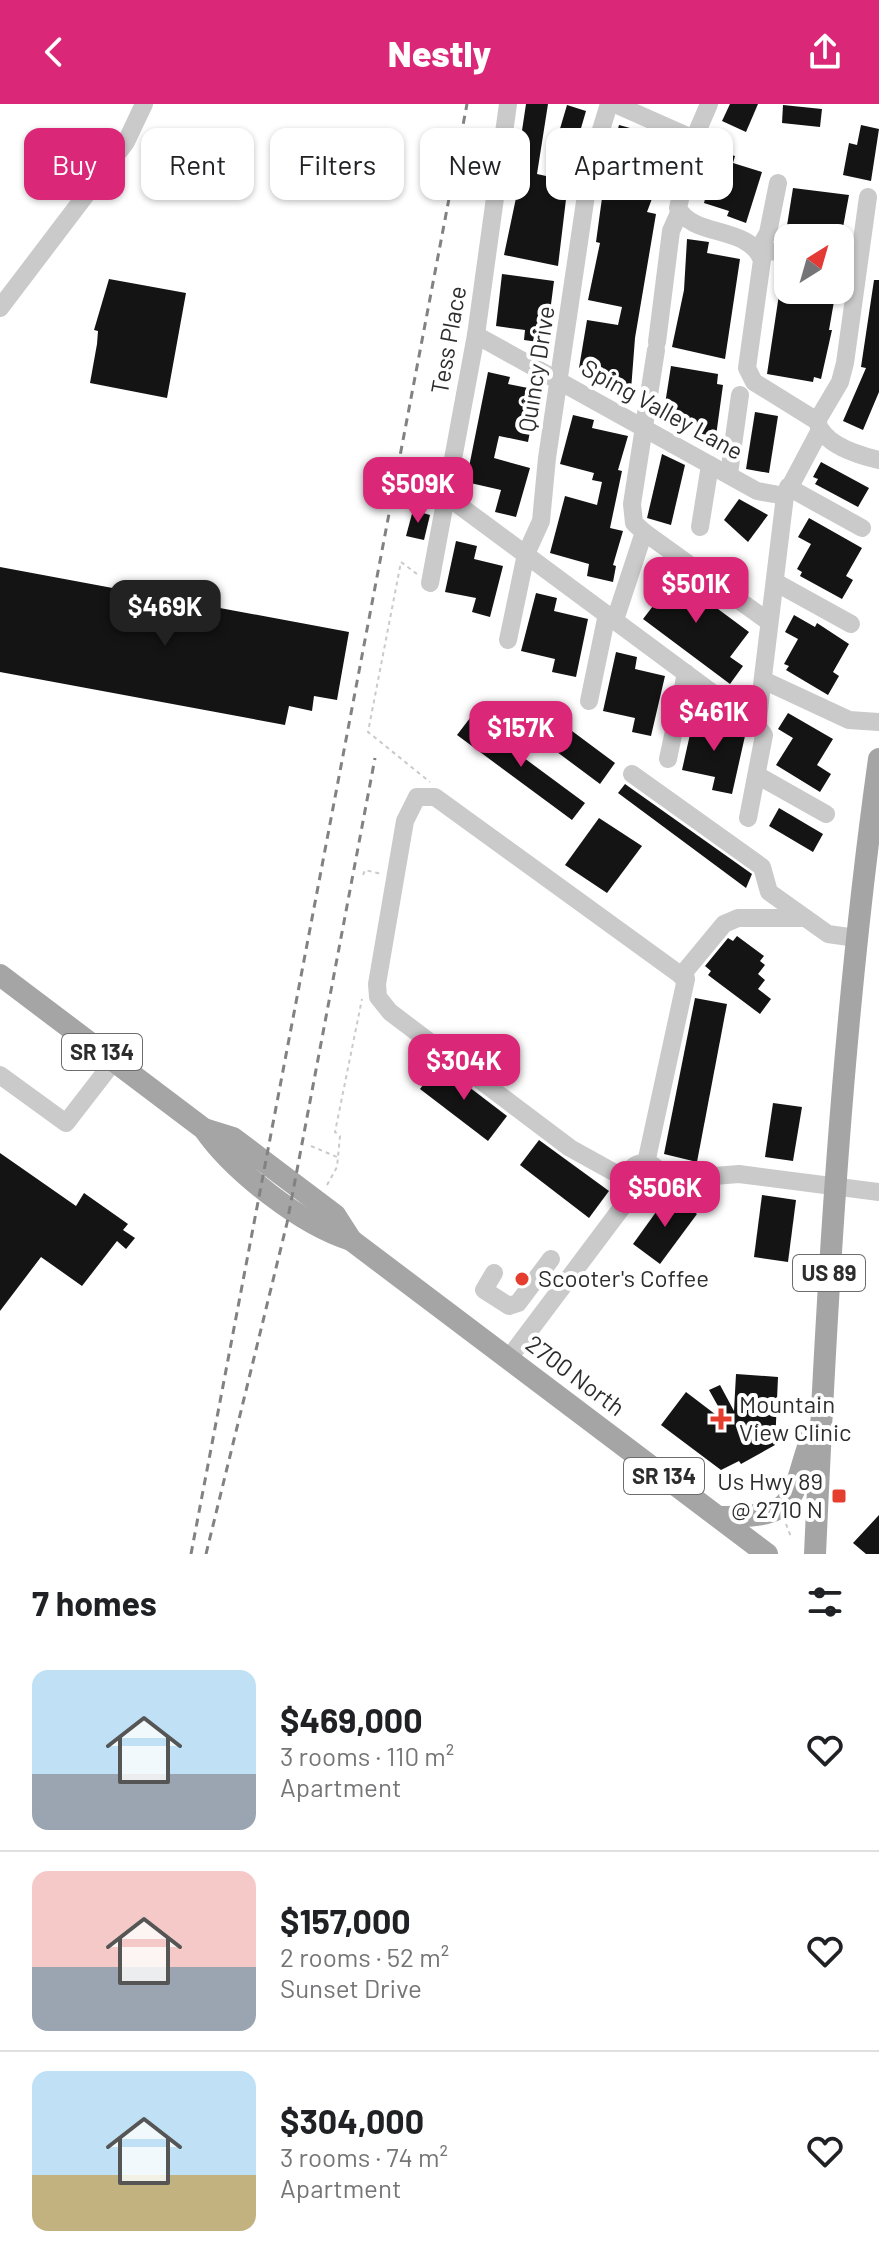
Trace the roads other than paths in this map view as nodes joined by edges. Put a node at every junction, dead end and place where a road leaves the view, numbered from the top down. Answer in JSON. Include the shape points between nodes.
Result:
{"nodes":[{"id":1,"x":144,"y":104,"type":"edge"},
{"id":2,"x":508,"y":104,"type":"edge"},
{"id":3,"x":612,"y":104,"type":"edge"},
{"id":4,"x":709,"y":104,"type":"edge"},
{"id":5,"x":668,"y":128,"type":"edge"},
{"id":6,"x":699,"y":128,"type":"edge"},
{"id":7,"x":778,"y":183,"type":"dead end"},
{"id":8,"x":868,"y":197,"type":"dead end"},
{"id":9,"x":679,"y":200,"type":"edge"},
{"id":10,"x":679,"y":213,"type":"junction"},
{"id":11,"x":854,"y":244,"type":"edge"},
{"id":12,"x":758,"y":250,"type":"junction"},
{"id":13,"x":774,"y":252,"type":"edge"},
{"id":14,"x":847,"y":304,"type":"edge"},
{"id":15,"x":0,"y":308,"type":"edge"},
{"id":16,"x":476,"y":335,"type":"junction"},
{"id":17,"x":561,"y":381,"type":"junction"},
{"id":18,"x":740,"y":395,"type":"dead end"},
{"id":19,"x":818,"y":426,"type":"junction"},
{"id":20,"x":644,"y":428,"type":"junction"},
{"id":21,"x":879,"y":460,"type":"edge"},
{"id":22,"x":710,"y":465,"type":"junction"},
{"id":23,"x":729,"y":474,"type":"junction"},
{"id":24,"x":787,"y":492,"type":"junction"},
{"id":25,"x":445,"y":499,"type":"junction"},
{"id":26,"x":700,"y":527,"type":"dead end"},
{"id":27,"x":862,"y":528,"type":"dead end"},
{"id":28,"x":644,"y":532,"type":"junction"},
{"id":29,"x":526,"y":554,"type":"junction"},
{"id":30,"x":775,"y":582,"type":"junction"},
{"id":31,"x":430,"y":583,"type":"dead end"},
{"id":32,"x":611,"y":617,"type":"junction"},
{"id":33,"x":769,"y":622,"type":"junction"},
{"id":34,"x":851,"y":624,"type":"dead end"},
{"id":35,"x":508,"y":640,"type":"dead end"},
{"id":36,"x":686,"y":673,"type":"junction"},
{"id":37,"x":763,"y":680,"type":"junction"},
{"id":38,"x":589,"y":701,"type":"dead end"},
{"id":39,"x":879,"y":722,"type":"edge"},
{"id":40,"x":757,"y":726,"type":"junction"},
{"id":41,"x":668,"y":759,"type":"dead end"},
{"id":42,"x":879,"y":759,"type":"edge"},
{"id":43,"x":632,"y":774,"type":"dead end"},
{"id":44,"x":757,"y":775,"type":"junction"},
{"id":45,"x":826,"y":814,"type":"dead end"},
{"id":46,"x":748,"y":818,"type":"dead end"},
{"id":47,"x":805,"y":918,"type":"junction"},
{"id":48,"x":856,"y":938,"type":"junction"},
{"id":49,"x":0,"y":975,"type":"edge"},
{"id":50,"x":681,"y":976,"type":"junction"},
{"id":51,"x":114,"y":1061,"type":"junction"},
{"id":52,"x":0,"y":1075,"type":"edge"},
{"id":53,"x":646,"y":1163,"type":"junction"},
{"id":54,"x":662,"y":1176,"type":"junction"},
{"id":55,"x":629,"y":1186,"type":"junction"},
{"id":56,"x":833,"y":1187,"type":"junction"},
{"id":57,"x":879,"y":1192,"type":"edge"},
{"id":58,"x":551,"y":1259,"type":"dead end"},
{"id":59,"x":494,"y":1273,"type":"dead end"},
{"id":60,"x":509,"y":1358,"type":"junction"},
{"id":61,"x":821,"y":1408,"type":"junction"},
{"id":62,"x":719,"y":1517,"type":"junction"},
{"id":63,"x":767,"y":1554,"type":"edge"},
{"id":64,"x":815,"y":1554,"type":"edge"}],
"edges":[{"from":1,"to":15,"type":"street","via":[[126,142]]},
{"from":2,"to":16,"type":"street","name":"Tess Place"},
{"from":3,"to":5,"type":"street"},
{"from":3,"to":17,"type":"street","name":"Quincy Drive","via":[[592,159]]},
{"from":4,"to":6,"type":"street"},
{"from":7,"to":12,"type":"street","via":[[768,233]]},
{"from":8,"to":11,"type":"street"},
{"from":9,"to":10,"type":"street"},
{"from":10,"to":12,"type":"street"},
{"from":10,"to":20,"type":"street","via":[[671,231]]},
{"from":12,"to":13,"type":"street"},
{"from":12,"to":19,"type":"street","via":[[762,260],[747,368],[754,382]]},
{"from":14,"to":19,"type":"street","via":[[843,373]]},
{"from":16,"to":17,"type":"street","name":"Sping Valley Lane"},
{"from":16,"to":25,"type":"street","name":"Tess Place"},
{"from":17,"to":20,"type":"street","name":"Sping Valley Lane"},
{"from":17,"to":29,"type":"street","name":"Quincy Drive","via":[[541,521]]},
{"from":18,"to":23,"type":"street"},
{"from":19,"to":21,"type":"street","via":[[856,454]]},
{"from":19,"to":24,"type":"street"},
{"from":20,"to":22,"type":"street","name":"Sping Valley Lane"},
{"from":20,"to":28,"type":"street","via":[[631,515]]},
{"from":22,"to":23,"type":"street","name":"Sping Valley Lane"},
{"from":22,"to":26,"type":"street"},
{"from":23,"to":24,"type":"street","name":"Sping Valley Lane","via":[[757,491]]},
{"from":24,"to":27,"type":"street","name":"Sping Valley Lane"},
{"from":24,"to":30,"type":"street"},
{"from":25,"to":29,"type":"street"},
{"from":25,"to":31,"type":"street","name":"Tess Place"},
{"from":28,"to":32,"type":"street"},
{"from":28,"to":33,"type":"street"},
{"from":29,"to":32,"type":"street"},
{"from":29,"to":35,"type":"street","name":"Quincy Drive"},
{"from":30,"to":33,"type":"street"},
{"from":30,"to":34,"type":"street"},
{"from":32,"to":36,"type":"street"},
{"from":32,"to":38,"type":"street"},
{"from":33,"to":37,"type":"street"},
{"from":36,"to":40,"type":"street"},
{"from":36,"to":41,"type":"street"},
{"from":37,"to":39,"type":"street","via":[[849,720]]},
{"from":37,"to":40,"type":"street"},
{"from":40,"to":44,"type":"street","via":[[764,735]]},
{"from":42,"to":48,"type":"main road","number":"US 89"},
{"from":43,"to":47,"type":"street","via":[[762,867],[769,892]]},
{"from":44,"to":45,"type":"street"},
{"from":44,"to":46,"type":"street"},
{"from":47,"to":48,"type":"street","via":[[828,934]]},
{"from":47,"to":50,"type":"street","via":[[738,918],[724,924]]},
{"from":48,"to":56,"type":"main road","number":"US 89"},
{"from":49,"to":51,"type":"main road","name":"2700 North","number":"SR 134"},
{"from":50,"to":53,"type":"street","via":[[686,979]]},
{"from":50,"to":55,"type":"street","via":[[435,797],[421,796],[409,806],[377,984],[381,1002],[570,1148]]},
{"from":51,"to":52,"type":"street","via":[[66,1123]]},
{"from":51,"to":60,"type":"main road","name":"2700 North","number":"SR 134","via":[[204,1129],[233,1138],[335,1215],[351,1240]]},
{"from":53,"to":54,"type":"street"},
{"from":53,"to":55,"type":"street","via":[[633,1167]]},
{"from":54,"to":55,"type":"street","via":[[656,1194],[644,1199]]},
{"from":54,"to":56,"type":"street","via":[[739,1174]]},
{"from":55,"to":60,"type":"street"},
{"from":56,"to":57,"type":"street"},
{"from":56,"to":61,"type":"main road","number":"US 89"},
{"from":58,"to":59,"type":"street","via":[[518,1303],[509,1306],[484,1290]]},
{"from":60,"to":62,"type":"main road","name":"2700 North","number":"SR 134"},
{"from":61,"to":62,"type":"main road","via":[[788,1502],[764,1516]]},
{"from":61,"to":64,"type":"main road","number":"US 89"},
{"from":62,"to":63,"type":"main road","name":"2700 North","number":"SR 134"}]}
